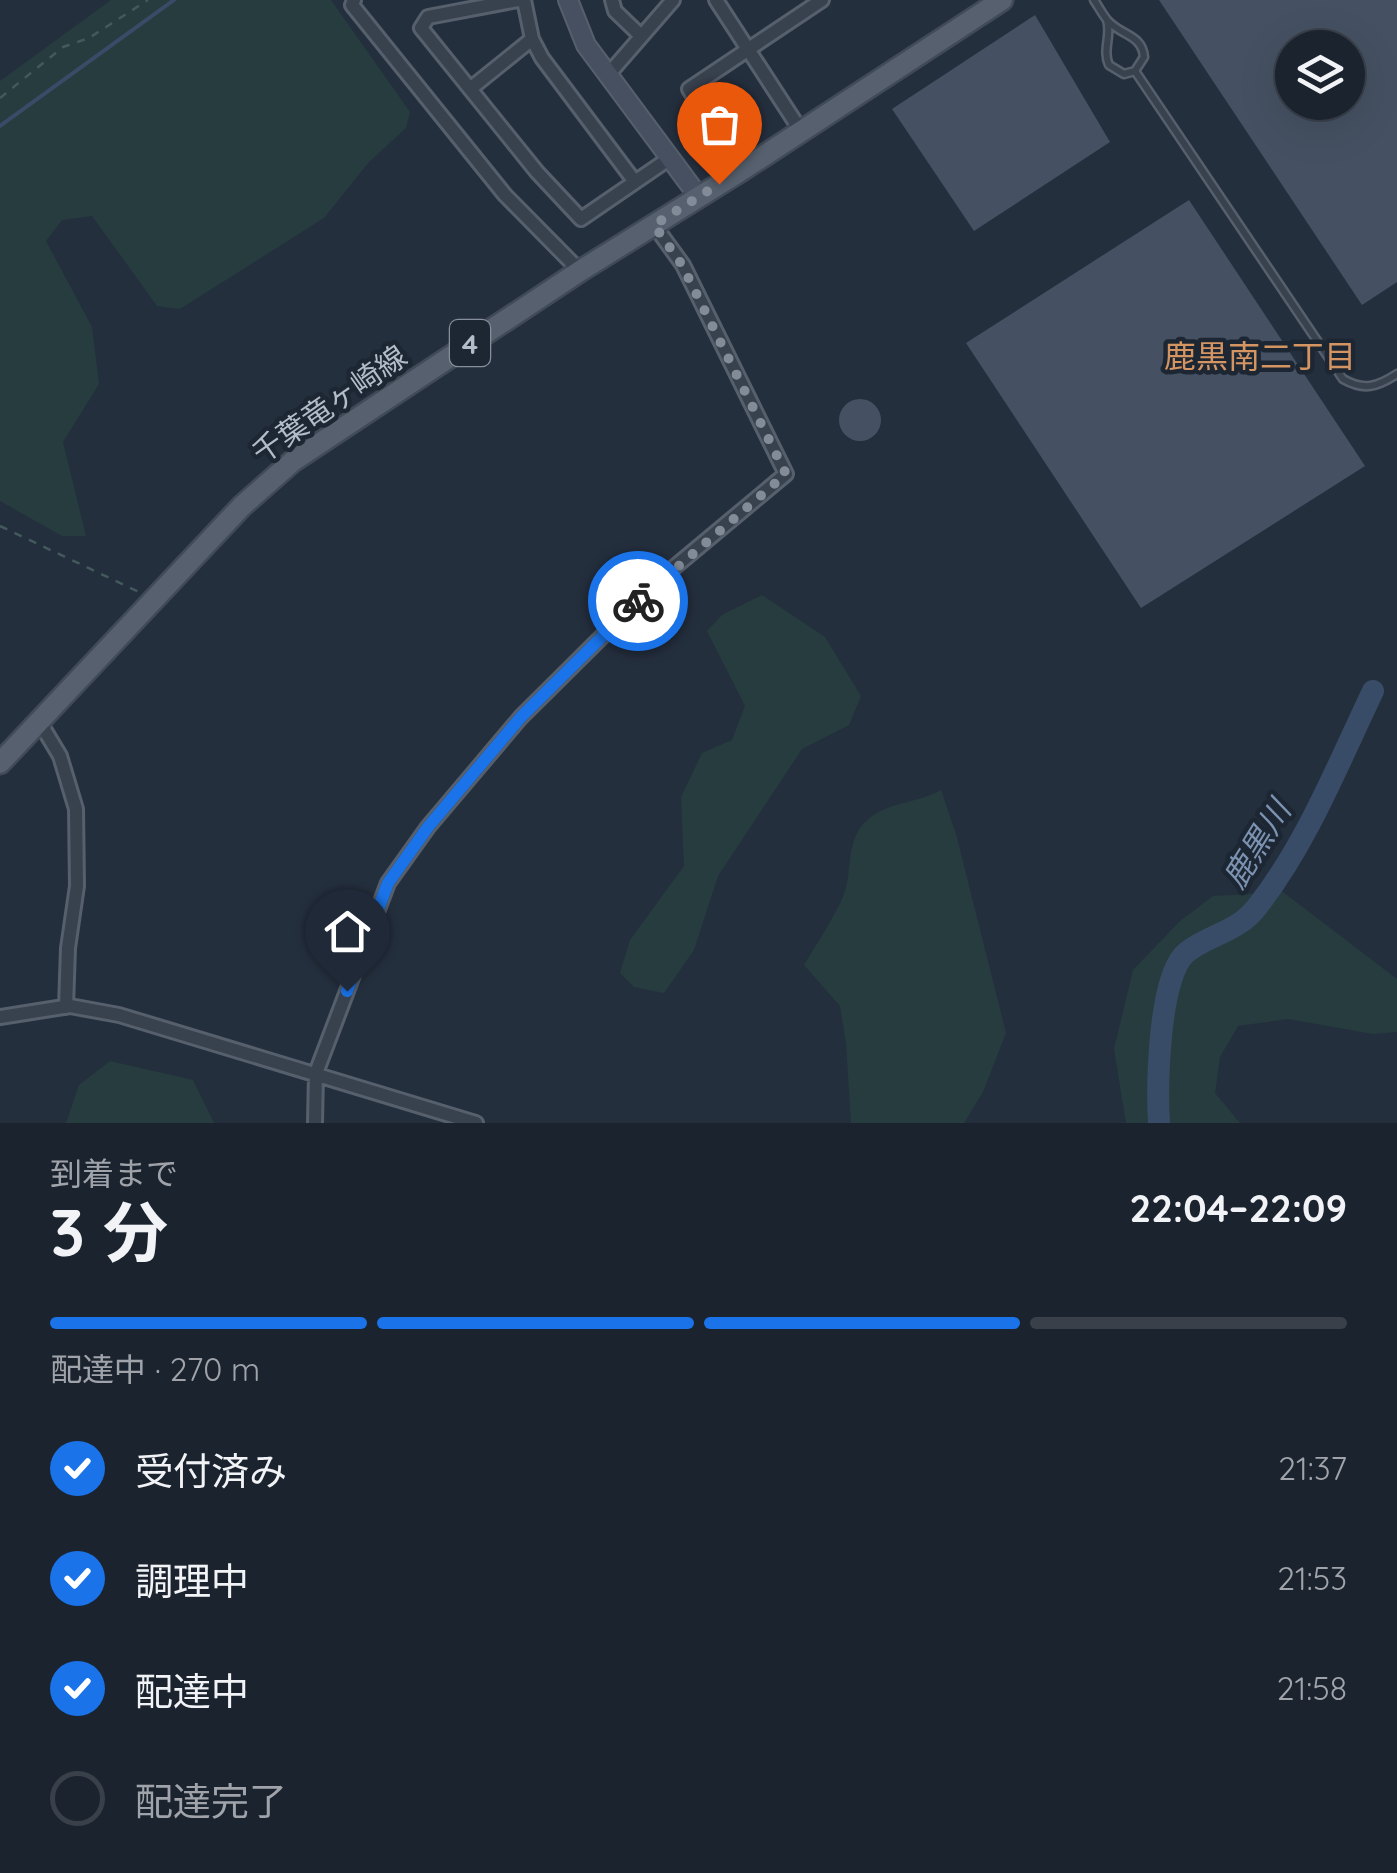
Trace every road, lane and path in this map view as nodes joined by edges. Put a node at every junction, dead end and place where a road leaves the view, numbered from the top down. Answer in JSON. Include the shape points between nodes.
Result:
{"nodes":[{"id":1,"x":148,"y":0,"type":"edge"},
{"id":2,"x":354,"y":0,"type":"edge"},
{"id":3,"x":521,"y":0,"type":"edge"},
{"id":4,"x":568,"y":0,"type":"edge"},
{"id":5,"x":612,"y":0,"type":"edge"},
{"id":6,"x":674,"y":0,"type":"edge"},
{"id":7,"x":716,"y":0,"type":"edge"},
{"id":8,"x":822,"y":0,"type":"edge"},
{"id":9,"x":1002,"y":0,"type":"edge"},
{"id":10,"x":1094,"y":0,"type":"edge"},
{"id":11,"x":1107,"y":20,"type":"junction"},
{"id":12,"x":641,"y":36,"type":"junction"},
{"id":13,"x":532,"y":39,"type":"junction"},
{"id":14,"x":748,"y":50,"type":"junction"},
{"id":15,"x":1135,"y":71,"type":"junction"},
{"id":16,"x":607,"y":76,"type":"junction"},
{"id":17,"x":470,"y":89,"type":"junction"},
{"id":18,"x":0,"y":98,"type":"edge"},
{"id":19,"x":801,"y":131,"type":"junction"},
{"id":20,"x":670,"y":158,"type":"junction"},
{"id":21,"x":739,"y":172,"type":"junction"},
{"id":22,"x":635,"y":182,"type":"junction"},
{"id":23,"x":698,"y":197,"type":"junction"},
{"id":24,"x":654,"y":225,"type":"junction"},
{"id":25,"x":580,"y":271,"type":"junction"},
{"id":26,"x":1397,"y":374,"type":"edge"},
{"id":27,"x":0,"y":526,"type":"edge"},
{"id":28,"x":155,"y":600,"type":"junction"},
{"id":29,"x":40,"y":721,"type":"junction"},
{"id":30,"x":0,"y":763,"type":"edge"},
{"id":31,"x":66,"y":1006,"type":"junction"},
{"id":32,"x":0,"y":1018,"type":"edge"},
{"id":33,"x":316,"y":1072,"type":"junction"},
{"id":34,"x":315,"y":1123,"type":"edge"},
{"id":35,"x":476,"y":1123,"type":"edge"}],
"edges":[{"from":1,"to":18,"type":"path","via":[[63,46]]},
{"from":2,"to":25,"type":"street","via":[[505,195]]},
{"from":3,"to":13,"type":"street"},
{"from":3,"to":17,"type":"street","via":[[428,17],[421,28]]},
{"from":4,"to":16,"type":"street"},
{"from":5,"to":12,"type":"street"},
{"from":6,"to":12,"type":"street"},
{"from":7,"to":14,"type":"street"},
{"from":8,"to":14,"type":"street"},
{"from":9,"to":19,"type":"main road","name":"千葉竜ヶ崎線","number":"4"},
{"from":10,"to":11,"type":"lane"},
{"from":11,"to":15,"type":"lane","via":[[1143,46]]},
{"from":11,"to":15,"type":"lane","via":[[1109,65],[1124,74]]},
{"from":12,"to":16,"type":"street"},
{"from":13,"to":17,"type":"street"},
{"from":13,"to":22,"type":"street"},
{"from":14,"to":19,"type":"street"},
{"from":14,"to":21,"type":"street","via":[[688,89]]},
{"from":15,"to":26,"type":"lane","via":[[1343,379],[1370,388]]},
{"from":16,"to":20,"type":"street"},
{"from":17,"to":22,"type":"street","via":[[581,219]]},
{"from":19,"to":21,"type":"main road","name":"千葉竜ヶ崎線","number":"4"},
{"from":20,"to":22,"type":"street"},
{"from":20,"to":23,"type":"street"},
{"from":21,"to":23,"type":"main road","name":"千葉竜ヶ崎線","number":"4"},
{"from":23,"to":24,"type":"main road","name":"千葉竜ヶ崎線","number":"4"},
{"from":24,"to":25,"type":"main road","name":"千葉竜ヶ崎線","number":"4"},
{"from":24,"to":33,"type":"street","via":[[682,265],[786,474],[645,594],[521,717],[428,827],[388,883]]},
{"from":25,"to":28,"type":"main road","name":"千葉竜ヶ崎線","number":"4","via":[[293,460]]},
{"from":27,"to":28,"type":"path"},
{"from":28,"to":29,"type":"main road","name":"千葉竜ヶ崎線","number":"4"},
{"from":29,"to":30,"type":"main road","name":"千葉竜ヶ崎線","number":"4"},
{"from":29,"to":31,"type":"street","via":[[60,756],[76,809]]},
{"from":31,"to":32,"type":"street"},
{"from":31,"to":33,"type":"street"},
{"from":33,"to":34,"type":"street"},
{"from":33,"to":35,"type":"street"}]}
